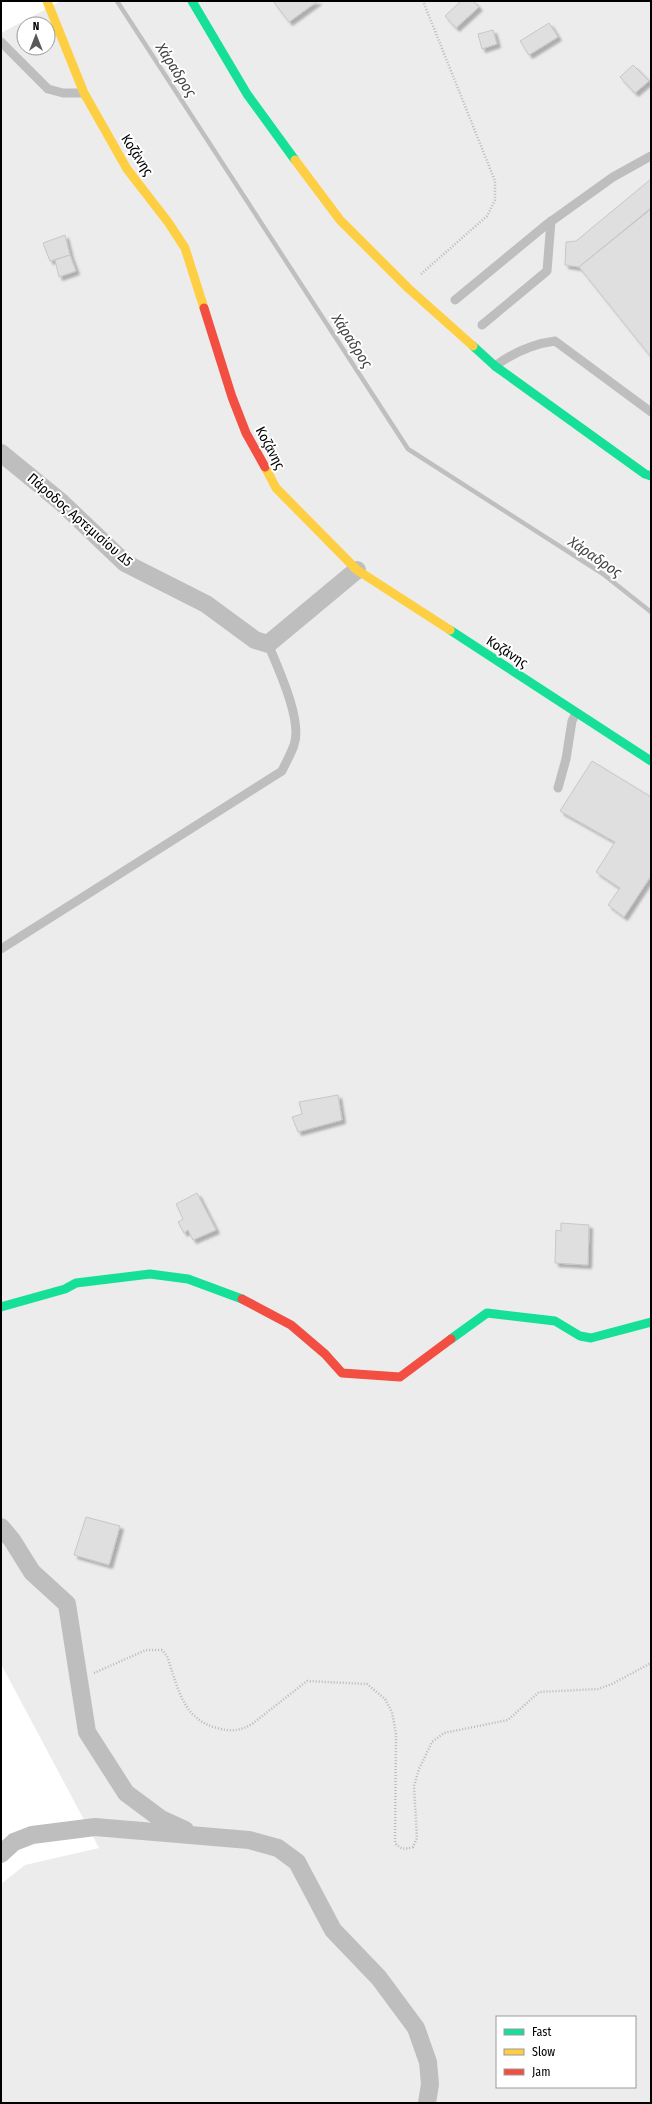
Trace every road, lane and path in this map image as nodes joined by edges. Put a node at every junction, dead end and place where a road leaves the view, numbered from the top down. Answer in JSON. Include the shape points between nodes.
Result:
{"nodes":[{"id":1,"x":47,"y":1,"type":"edge"},
{"id":2,"x":192,"y":1,"type":"edge"},
{"id":3,"x":423,"y":1,"type":"edge"},
{"id":4,"x":1,"y":42,"type":"edge"},
{"id":5,"x":84,"y":93,"type":"junction"},
{"id":6,"x":651,"y":156,"type":"edge"},
{"id":7,"x":551,"y":221,"type":"junction"},
{"id":8,"x":408,"y":288,"type":"junction"},
{"id":9,"x":455,"y":300,"type":"dead end"},
{"id":10,"x":482,"y":325,"type":"dead end"},
{"id":11,"x":495,"y":366,"type":"junction"},
{"id":12,"x":651,"y":412,"type":"edge"},
{"id":13,"x":1,"y":453,"type":"edge"},
{"id":14,"x":651,"y":476,"type":"edge"},
{"id":15,"x":357,"y":570,"type":"junction"},
{"id":16,"x":268,"y":644,"type":"junction"},
{"id":17,"x":576,"y":714,"type":"junction"},
{"id":18,"x":651,"y":761,"type":"edge"},
{"id":19,"x":558,"y":788,"type":"dead end"},
{"id":20,"x":1,"y":949,"type":"edge"},
{"id":21,"x":1,"y":1307,"type":"edge"},
{"id":22,"x":651,"y":1322,"type":"edge"},
{"id":23,"x":1,"y":1527,"type":"edge"},
{"id":24,"x":651,"y":1663,"type":"edge"},
{"id":25,"x":78,"y":1680,"type":"junction"},
{"id":26,"x":200,"y":1837,"type":"junction"},
{"id":27,"x":1,"y":1854,"type":"edge"},
{"id":28,"x":427,"y":2103,"type":"edge"}],
"edges":[{"from":1,"to":5,"type":"street","name":"Κοζάνης"},
{"from":2,"to":8,"type":"street","via":[[247,94],[340,220]]},
{"from":3,"to":8,"type":"path","via":[[495,181],[495,200],[488,216],[428,267]]},
{"from":4,"to":5,"type":"lane","via":[[48,89],[63,93]]},
{"from":5,"to":15,"type":"street","name":"Κοζάνης","via":[[127,169],[185,248],[232,397],[246,433],[265,469],[276,488]]},
{"from":6,"to":7,"type":"lane","via":[[613,177]]},
{"from":7,"to":9,"type":"lane"},
{"from":7,"to":10,"type":"lane","via":[[547,271]]},
{"from":8,"to":11,"type":"street"},
{"from":11,"to":12,"type":"lane","via":[[513,353],[537,344],[555,341]]},
{"from":11,"to":14,"type":"street"},
{"from":13,"to":16,"type":"street","name":"Πάροδος Αρτεμισίου Δ5","via":[[61,502],[125,563],[206,604],[255,640]]},
{"from":15,"to":16,"type":"street"},
{"from":15,"to":17,"type":"street","name":"Κοζάνης"},
{"from":16,"to":20,"type":"lane","via":[[286,689],[295,722],[295,744],[282,771]]},
{"from":17,"to":18,"type":"street","name":"Κοζάνης"},
{"from":17,"to":19,"type":"lane","via":[[572,721]]},
{"from":21,"to":22,"type":"street","via":[[65,1289],[76,1283],[143,1274],[171,1276],[224,1290],[260,1308],[300,1332],[342,1373],[400,1377],[487,1314],[555,1321],[580,1336],[591,1338]]},
{"from":23,"to":25,"type":"street","via":[[32,1572],[67,1604]]},
{"from":24,"to":25,"type":"path","via":[[598,1689],[539,1692],[508,1720],[444,1733],[432,1742],[414,1786],[416,1838],[413,1846],[405,1849],[399,1848],[395,1843],[396,1734],[392,1712],[385,1699],[367,1684],[307,1680],[252,1724],[244,1729],[230,1731],[208,1726],[190,1713],[167,1656],[162,1650],[146,1650]]},
{"from":25,"to":26,"type":"street","via":[[87,1732],[126,1793],[161,1819]]},
{"from":26,"to":27,"type":"street","via":[[95,1827],[32,1835],[14,1842]]},
{"from":26,"to":28,"type":"street","via":[[249,1840],[278,1848],[297,1862],[333,1930],[379,1978],[416,2028],[428,2062],[430,2084]]}]}
